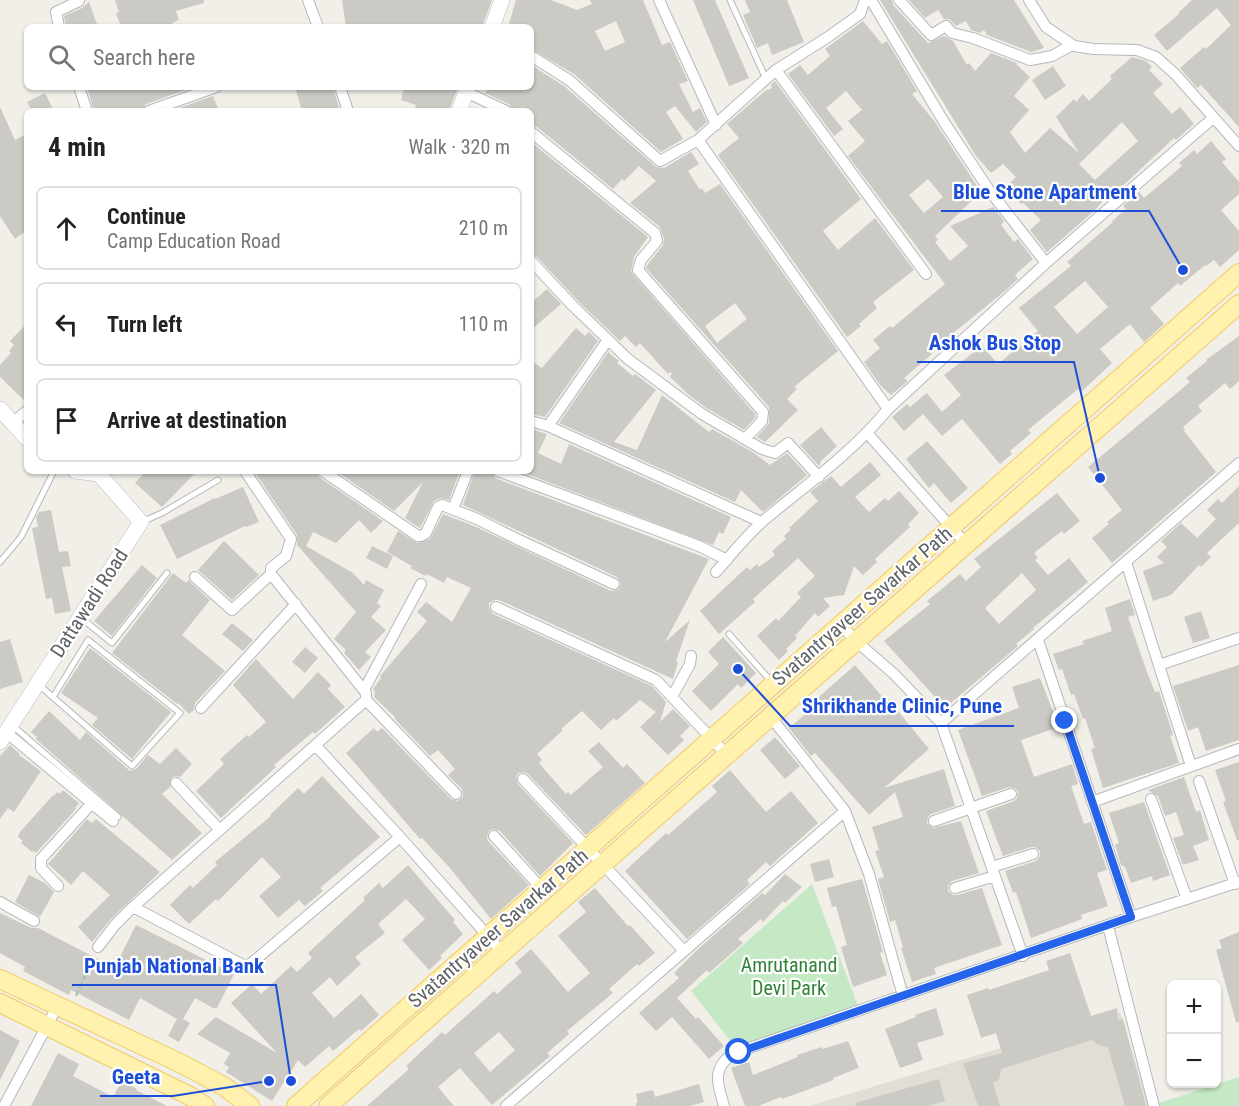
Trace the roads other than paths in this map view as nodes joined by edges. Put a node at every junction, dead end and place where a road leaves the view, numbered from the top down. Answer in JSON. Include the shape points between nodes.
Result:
{"nodes":[{"id":1,"x":80,"y":0,"type":"edge"},
{"id":2,"x":308,"y":0,"type":"edge"},
{"id":3,"x":502,"y":0,"type":"edge"},
{"id":4,"x":659,"y":0,"type":"edge"},
{"id":5,"x":730,"y":0,"type":"edge"},
{"id":6,"x":865,"y":0,"type":"edge"},
{"id":7,"x":871,"y":0,"type":"edge"},
{"id":8,"x":899,"y":0,"type":"edge"},
{"id":9,"x":1029,"y":0,"type":"edge"},
{"id":10,"x":58,"y":24,"type":"edge"},
{"id":11,"x":317,"y":24,"type":"edge"},
{"id":12,"x":493,"y":24,"type":"edge"},
{"id":13,"x":1072,"y":45,"type":"junction"},
{"id":14,"x":534,"y":58,"type":"edge"},
{"id":15,"x":776,"y":70,"type":"junction"},
{"id":16,"x":766,"y":79,"type":"junction"},
{"id":17,"x":80,"y":90,"type":"edge"},
{"id":18,"x":208,"y":90,"type":"edge"},
{"id":19,"x":341,"y":90,"type":"edge"},
{"id":20,"x":467,"y":90,"type":"edge"},
{"id":21,"x":469,"y":90,"type":"edge"},
{"id":22,"x":86,"y":108,"type":"edge"},
{"id":23,"x":157,"y":108,"type":"edge"},
{"id":24,"x":347,"y":108,"type":"edge"},
{"id":25,"x":460,"y":108,"type":"edge"},
{"id":26,"x":501,"y":108,"type":"edge"},
{"id":27,"x":1214,"y":118,"type":"junction"},
{"id":28,"x":716,"y":125,"type":"junction"},
{"id":29,"x":534,"y":134,"type":"edge"},
{"id":30,"x":698,"y":140,"type":"junction"},
{"id":31,"x":1239,"y":146,"type":"edge"},
{"id":32,"x":1046,"y":263,"type":"junction"},
{"id":33,"x":534,"y":264,"type":"edge"},
{"id":34,"x":1239,"y":273,"type":"edge"},
{"id":35,"x":926,"y":274,"type":"dead end"},
{"id":36,"x":1239,"y":304,"type":"edge"},
{"id":37,"x":607,"y":341,"type":"junction"},
{"id":38,"x":888,"y":409,"type":"junction"},
{"id":39,"x":0,"y":410,"type":"edge"},
{"id":40,"x":24,"y":413,"type":"edge"},
{"id":41,"x":534,"y":422,"type":"edge"},
{"id":42,"x":12,"y":423,"type":"junction"},
{"id":43,"x":548,"y":426,"type":"junction"},
{"id":44,"x":868,"y":434,"type":"junction"},
{"id":45,"x":24,"y":436,"type":"edge"},
{"id":46,"x":745,"y":439,"type":"junction"},
{"id":47,"x":1239,"y":463,"type":"edge"},
{"id":48,"x":52,"y":474,"type":"edge"},
{"id":49,"x":103,"y":474,"type":"edge"},
{"id":50,"x":247,"y":474,"type":"edge"},
{"id":51,"x":327,"y":474,"type":"edge"},
{"id":52,"x":467,"y":474,"type":"edge"},
{"id":53,"x":506,"y":474,"type":"edge"},
{"id":54,"x":819,"y":477,"type":"junction"},
{"id":55,"x":218,"y":480,"type":"dead end"},
{"id":56,"x":453,"y":509,"type":"junction"},
{"id":57,"x":141,"y":522,"type":"junction"},
{"id":58,"x":761,"y":522,"type":"junction"},
{"id":59,"x":952,"y":528,"type":"junction"},
{"id":60,"x":966,"y":544,"type":"junction"},
{"id":61,"x":727,"y":560,"type":"junction"},
{"id":62,"x":0,"y":562,"type":"edge"},
{"id":63,"x":1126,"y":562,"type":"junction"},
{"id":64,"x":716,"y":572,"type":"dead end"},
{"id":65,"x":167,"y":573,"type":"dead end"},
{"id":66,"x":271,"y":573,"type":"junction"},
{"id":67,"x":195,"y":577,"type":"dead end"},
{"id":68,"x":421,"y":584,"type":"dead end"},
{"id":69,"x":614,"y":584,"type":"dead end"},
{"id":70,"x":296,"y":604,"type":"junction"},
{"id":71,"x":496,"y":607,"type":"dead end"},
{"id":72,"x":80,"y":617,"type":"junction"},
{"id":73,"x":841,"y":625,"type":"junction"},
{"id":74,"x":729,"y":634,"type":"dead end"},
{"id":75,"x":1239,"y":638,"type":"edge"},
{"id":76,"x":1038,"y":640,"type":"junction"},
{"id":77,"x":856,"y":641,"type":"junction"},
{"id":78,"x":691,"y":656,"type":"dead end"},
{"id":79,"x":1159,"y":665,"type":"junction"},
{"id":80,"x":37,"y":683,"type":"junction"},
{"id":81,"x":774,"y":684,"type":"junction"},
{"id":82,"x":365,"y":695,"type":"junction"},
{"id":83,"x":53,"y":697,"type":"junction"},
{"id":84,"x":672,"y":697,"type":"junction"},
{"id":85,"x":201,"y":708,"type":"dead end"},
{"id":86,"x":770,"y":716,"type":"junction"},
{"id":87,"x":941,"y":723,"type":"junction"},
{"id":88,"x":6,"y":733,"type":"edge"},
{"id":89,"x":711,"y":739,"type":"junction"},
{"id":90,"x":316,"y":746,"type":"junction"},
{"id":91,"x":1239,"y":749,"type":"edge"},
{"id":92,"x":727,"y":755,"type":"junction"},
{"id":93,"x":1191,"y":766,"type":"junction"},
{"id":94,"x":523,"y":780,"type":"dead end"},
{"id":95,"x":1199,"y":781,"type":"dead end"},
{"id":96,"x":176,"y":783,"type":"dead end"},
{"id":97,"x":456,"y":794,"type":"dead end"},
{"id":98,"x":1011,"y":794,"type":"dead end"},
{"id":99,"x":1151,"y":799,"type":"dead end"},
{"id":100,"x":1092,"y":802,"type":"junction"},
{"id":101,"x":92,"y":803,"type":"junction"},
{"id":102,"x":972,"y":807,"type":"junction"},
{"id":103,"x":845,"y":811,"type":"junction"},
{"id":104,"x":115,"y":819,"type":"joint"},
{"id":105,"x":934,"y":821,"type":"dead end"},
{"id":106,"x":219,"y":829,"type":"junction"},
{"id":107,"x":494,"y":836,"type":"dead end"},
{"id":108,"x":400,"y":837,"type":"junction"},
{"id":109,"x":589,"y":848,"type":"junction"},
{"id":110,"x":1033,"y":854,"type":"dead end"},
{"id":111,"x":603,"y":864,"type":"junction"},
{"id":112,"x":994,"y":872,"type":"junction"},
{"id":113,"x":1237,"y":883,"type":"edge"},
{"id":114,"x":58,"y":886,"type":"dead end"},
{"id":115,"x":955,"y":888,"type":"dead end"},
{"id":116,"x":542,"y":889,"type":"junction"},
{"id":117,"x":1187,"y":899,"type":"junction"},
{"id":118,"x":0,"y":902,"type":"edge"},
{"id":119,"x":133,"y":907,"type":"junction"},
{"id":120,"x":1131,"y":917,"type":"junction"},
{"id":121,"x":34,"y":921,"type":"dead end"},
{"id":122,"x":1108,"y":926,"type":"junction"},
{"id":123,"x":488,"y":937,"type":"junction"},
{"id":124,"x":98,"y":947,"type":"road end"},
{"id":125,"x":684,"y":951,"type":"junction"},
{"id":126,"x":502,"y":952,"type":"junction"},
{"id":127,"x":1023,"y":956,"type":"junction"},
{"id":128,"x":0,"y":979,"type":"edge"},
{"id":129,"x":903,"y":996,"type":"junction"},
{"id":130,"x":0,"y":1003,"type":"edge"},
{"id":131,"x":62,"y":1010,"type":"junction"},
{"id":132,"x":47,"y":1026,"type":"junction"},
{"id":133,"x":4,"y":1106,"type":"edge"},
{"id":134,"x":205,"y":1106,"type":"edge"},
{"id":135,"x":250,"y":1106,"type":"edge"},
{"id":136,"x":296,"y":1106,"type":"edge"},
{"id":137,"x":328,"y":1106,"type":"edge"},
{"id":138,"x":506,"y":1106,"type":"edge"},
{"id":139,"x":724,"y":1106,"type":"edge"},
{"id":140,"x":1154,"y":1106,"type":"edge"}],
"edges":[{"from":1,"to":10,"type":"street","via":[[56,12]]},
{"from":2,"to":11,"type":"street"},
{"from":3,"to":12,"type":"street"},
{"from":4,"to":28,"type":"street"},
{"from":5,"to":16,"type":"lane"},
{"from":6,"to":15,"type":"street","via":[[860,14]]},
{"from":7,"to":32,"type":"street","via":[[989,190]]},
{"from":8,"to":13,"type":"street","via":[[931,35],[946,26],[952,33],[1030,60],[1052,56]]},
{"from":9,"to":13,"type":"street","via":[[1046,27]]},
{"from":13,"to":27,"type":"street","via":[[1137,50],[1156,57]]},
{"from":14,"to":30,"type":"street","via":[[569,80],[660,160]]},
{"from":15,"to":16,"type":"street"},
{"from":15,"to":35,"type":"street"},
{"from":16,"to":28,"type":"street"},
{"from":17,"to":22,"type":"street"},
{"from":18,"to":23,"type":"street"},
{"from":19,"to":24,"type":"street"},
{"from":20,"to":25,"type":"street"},
{"from":21,"to":26,"type":"street"},
{"from":27,"to":31,"type":"street"},
{"from":27,"to":32,"type":"street"},
{"from":28,"to":30,"type":"street"},
{"from":29,"to":46,"type":"street","via":[[655,233],[657,241],[638,270],[763,412],[762,421]]},
{"from":30,"to":38,"type":"street"},
{"from":32,"to":38,"type":"street"},
{"from":33,"to":37,"type":"street"},
{"from":34,"to":59,"type":"main road","name":"Svatantryaveer Savarkar Path"},
{"from":36,"to":60,"type":"main road","name":"Svatantryaveer Savarkar Path"},
{"from":37,"to":43,"type":"street"},
{"from":37,"to":46,"type":"street","via":[[702,414]]},
{"from":38,"to":44,"type":"street"},
{"from":39,"to":42,"type":"street"},
{"from":40,"to":42,"type":"street"},
{"from":41,"to":43,"type":"street"},
{"from":42,"to":45,"type":"street"},
{"from":43,"to":58,"type":"street"},
{"from":44,"to":54,"type":"street"},
{"from":44,"to":59,"type":"street"},
{"from":46,"to":54,"type":"street","via":[[775,453],[788,443]]},
{"from":47,"to":63,"type":"street"},
{"from":48,"to":62,"type":"lane","via":[[21,537]]},
{"from":49,"to":57,"type":"street"},
{"from":50,"to":66,"type":"street","via":[[291,539],[286,556],[271,568]]},
{"from":51,"to":56,"type":"street","via":[[418,536],[426,533],[440,505]]},
{"from":52,"to":56,"type":"street"},
{"from":53,"to":61,"type":"street"},
{"from":54,"to":58,"type":"street"},
{"from":55,"to":57,"type":"lane"},
{"from":56,"to":69,"type":"street"},
{"from":57,"to":72,"type":"street","name":"Dattawadi Road"},
{"from":58,"to":61,"type":"street"},
{"from":59,"to":60,"type":"street"},
{"from":59,"to":73,"type":"main road","name":"Svatantryaveer Savarkar Path"},
{"from":60,"to":77,"type":"main road","name":"Svatantryaveer Savarkar Path"},
{"from":61,"to":64,"type":"street"},
{"from":63,"to":76,"type":"street"},
{"from":63,"to":79,"type":"street"},
{"from":65,"to":72,"type":"lane","via":[[111,643]]},
{"from":66,"to":67,"type":"street","via":[[232,610]]},
{"from":66,"to":70,"type":"street"},
{"from":68,"to":82,"type":"street"},
{"from":70,"to":82,"type":"street"},
{"from":70,"to":85,"type":"street"},
{"from":71,"to":84,"type":"street","via":[[656,681]]},
{"from":72,"to":80,"type":"street","name":"Dattawadi Road"},
{"from":73,"to":77,"type":"street"},
{"from":73,"to":81,"type":"main road","name":"Svatantryaveer Savarkar Path"},
{"from":74,"to":81,"type":"lane"},
{"from":75,"to":79,"type":"street"},
{"from":76,"to":87,"type":"street"},
{"from":76,"to":100,"type":"street"},
{"from":77,"to":86,"type":"main road","name":"Svatantryaveer Savarkar Path"},
{"from":77,"to":87,"type":"street"},
{"from":78,"to":84,"type":"street"},
{"from":79,"to":93,"type":"street"},
{"from":80,"to":83,"type":"lane"},
{"from":80,"to":88,"type":"street","name":"Dattawadi Road"},
{"from":81,"to":89,"type":"main road","name":"Svatantryaveer Savarkar Path"},
{"from":82,"to":90,"type":"street"},
{"from":82,"to":97,"type":"street"},
{"from":83,"to":83,"type":"lane","via":[[132,766],[180,713],[88,640]]},
{"from":84,"to":89,"type":"street"},
{"from":86,"to":92,"type":"main road","name":"Svatantryaveer Savarkar Path"},
{"from":86,"to":103,"type":"street"},
{"from":87,"to":102,"type":"street"},
{"from":88,"to":101,"type":"street"},
{"from":88,"to":104,"type":"lane"},
{"from":89,"to":92,"type":"street"},
{"from":89,"to":109,"type":"main road","name":"Svatantryaveer Savarkar Path"},
{"from":90,"to":106,"type":"street"},
{"from":90,"to":108,"type":"street"},
{"from":91,"to":93,"type":"street"},
{"from":92,"to":111,"type":"main road","name":"Svatantryaveer Savarkar Path"},
{"from":93,"to":100,"type":"street"},
{"from":94,"to":109,"type":"street"},
{"from":95,"to":113,"type":"street"},
{"from":96,"to":106,"type":"street"},
{"from":98,"to":102,"type":"street"},
{"from":99,"to":117,"type":"street"},
{"from":100,"to":120,"type":"street"},
{"from":101,"to":104,"type":"street"},
{"from":101,"to":114,"type":"street","via":[[41,859],[43,872]]},
{"from":102,"to":105,"type":"street"},
{"from":102,"to":112,"type":"street"},
{"from":103,"to":125,"type":"street"},
{"from":103,"to":129,"type":"street","via":[[869,874]]},
{"from":106,"to":119,"type":"street"},
{"from":107,"to":116,"type":"street"},
{"from":108,"to":119,"type":"street","via":[[248,967]]},
{"from":108,"to":123,"type":"street"},
{"from":109,"to":111,"type":"street"},
{"from":109,"to":116,"type":"main road","name":"Svatantryaveer Savarkar Path"},
{"from":110,"to":112,"type":"street"},
{"from":111,"to":125,"type":"street"},
{"from":111,"to":126,"type":"main road","name":"Svatantryaveer Savarkar Path"},
{"from":112,"to":115,"type":"street"},
{"from":112,"to":127,"type":"street"},
{"from":113,"to":117,"type":"street"},
{"from":116,"to":123,"type":"main road","name":"Svatantryaveer Savarkar Path"},
{"from":117,"to":120,"type":"street"},
{"from":118,"to":121,"type":"street"},
{"from":119,"to":124,"type":"street"},
{"from":120,"to":122,"type":"street"},
{"from":122,"to":127,"type":"street"},
{"from":122,"to":140,"type":"street"},
{"from":123,"to":126,"type":"street"},
{"from":123,"to":136,"type":"main road","name":"Svatantryaveer Savarkar Path"},
{"from":125,"to":138,"type":"street"},
{"from":126,"to":137,"type":"main road","name":"Svatantryaveer Savarkar Path"},
{"from":127,"to":129,"type":"street"},
{"from":128,"to":131,"type":"main road"},
{"from":129,"to":139,"type":"street","via":[[732,1054],[718,1071]]},
{"from":130,"to":132,"type":"main road"},
{"from":131,"to":132,"type":"street"},
{"from":131,"to":135,"type":"main road","via":[[180,1063],[225,1087]]},
{"from":132,"to":133,"type":"street"},
{"from":132,"to":134,"type":"main road"}]}
